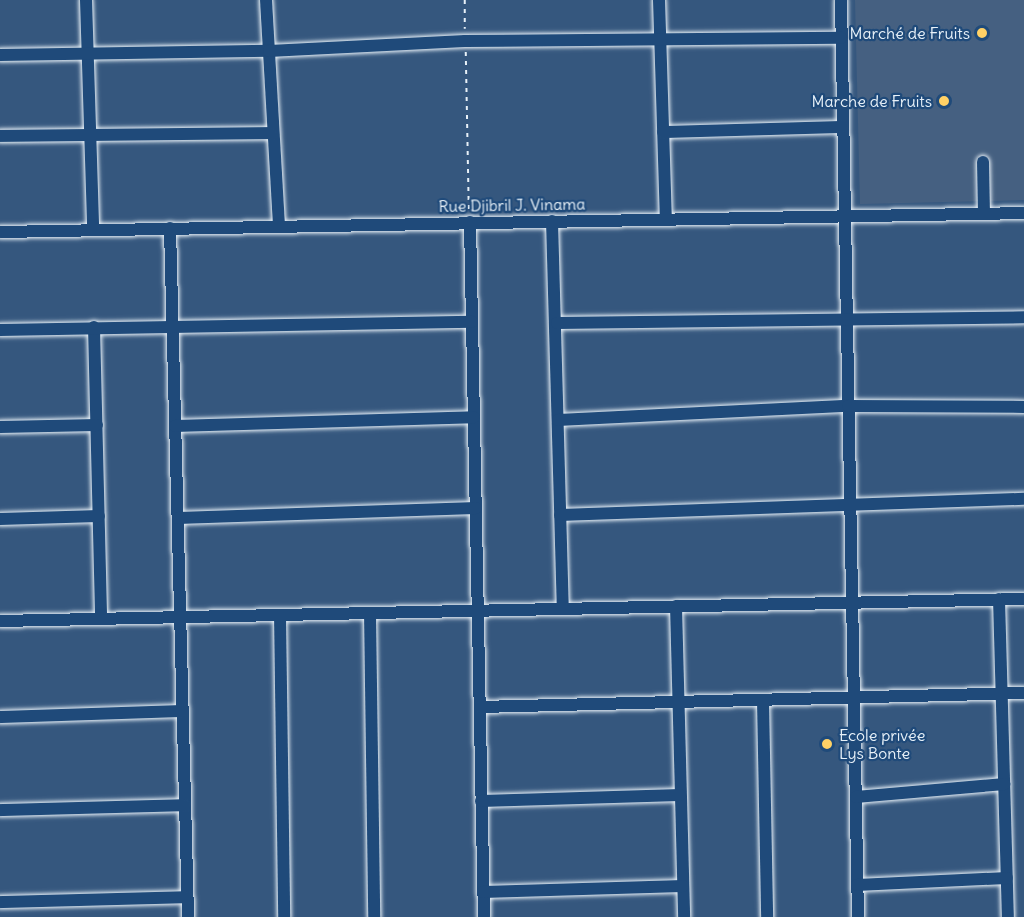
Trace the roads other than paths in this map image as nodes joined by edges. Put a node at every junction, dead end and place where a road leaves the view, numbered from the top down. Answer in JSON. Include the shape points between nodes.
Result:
{"nodes":[{"id":1,"x":86,"y":0,"type":"edge"},
{"id":2,"x":266,"y":0,"type":"edge"},
{"id":3,"x":659,"y":0,"type":"edge"},
{"id":4,"x":841,"y":0,"type":"edge"},
{"id":5,"x":841,"y":38,"type":"junction"},
{"id":6,"x":660,"y":42,"type":"junction"},
{"id":7,"x":269,"y":51,"type":"junction"},
{"id":8,"x":88,"y":52,"type":"junction"},
{"id":9,"x":0,"y":55,"type":"edge"},
{"id":10,"x":843,"y":127,"type":"junction"},
{"id":11,"x":663,"y":132,"type":"junction"},
{"id":12,"x":271,"y":133,"type":"junction"},
{"id":13,"x":90,"y":134,"type":"junction"},
{"id":14,"x":0,"y":136,"type":"edge"},
{"id":15,"x":983,"y":162,"type":"dead end"},
{"id":16,"x":984,"y":213,"type":"junction"},
{"id":17,"x":1024,"y":213,"type":"edge"},
{"id":18,"x":844,"y":215,"type":"junction"},
{"id":19,"x":666,"y":219,"type":"junction"},
{"id":20,"x":552,"y":221,"type":"junction"},
{"id":21,"x":470,"y":222,"type":"junction"},
{"id":22,"x":279,"y":226,"type":"junction"},
{"id":23,"x":93,"y":228,"type":"junction"},
{"id":24,"x":170,"y":228,"type":"junction"},
{"id":25,"x":0,"y":232,"type":"edge"},
{"id":26,"x":1024,"y":317,"type":"edge"},
{"id":27,"x":847,"y":320,"type":"junction"},
{"id":28,"x":472,"y":322,"type":"junction"},
{"id":29,"x":556,"y":323,"type":"junction"},
{"id":30,"x":173,"y":324,"type":"junction"},
{"id":31,"x":94,"y":327,"type":"junction"},
{"id":32,"x":0,"y":330,"type":"edge"},
{"id":33,"x":848,"y":406,"type":"junction"},
{"id":34,"x":1024,"y":406,"type":"edge"},
{"id":35,"x":474,"y":417,"type":"junction"},
{"id":36,"x":558,"y":420,"type":"junction"},
{"id":37,"x":97,"y":425,"type":"junction"},
{"id":38,"x":175,"y":426,"type":"junction"},
{"id":39,"x":0,"y":427,"type":"edge"},
{"id":40,"x":1024,"y":499,"type":"edge"},
{"id":41,"x":850,"y":504,"type":"junction"},
{"id":42,"x":476,"y":508,"type":"junction"},
{"id":43,"x":560,"y":515,"type":"junction"},
{"id":44,"x":99,"y":516,"type":"junction"},
{"id":45,"x":178,"y":518,"type":"junction"},
{"id":46,"x":0,"y":519,"type":"edge"},
{"id":47,"x":999,"y":599,"type":"junction"},
{"id":48,"x":1024,"y":599,"type":"edge"},
{"id":49,"x":852,"y":602,"type":"junction"},
{"id":50,"x":675,"y":606,"type":"junction"},
{"id":51,"x":563,"y":609,"type":"junction"},
{"id":52,"x":478,"y":610,"type":"junction"},
{"id":53,"x":370,"y":613,"type":"junction"},
{"id":54,"x":280,"y":615,"type":"junction"},
{"id":55,"x":180,"y":617,"type":"junction"},
{"id":56,"x":101,"y":618,"type":"junction"},
{"id":57,"x":0,"y":621,"type":"edge"},
{"id":58,"x":1024,"y":693,"type":"edge"},
{"id":59,"x":1002,"y":694,"type":"junction"},
{"id":60,"x":854,"y":698,"type":"junction"},
{"id":61,"x":763,"y":700,"type":"junction"},
{"id":62,"x":678,"y":702,"type":"junction"},
{"id":63,"x":480,"y":707,"type":"junction"},
{"id":64,"x":183,"y":711,"type":"junction"},
{"id":65,"x":0,"y":717,"type":"edge"},
{"id":66,"x":1004,"y":784,"type":"junction"},
{"id":67,"x":680,"y":795,"type":"junction"},
{"id":68,"x":856,"y":797,"type":"junction"},
{"id":69,"x":482,"y":801,"type":"junction"},
{"id":70,"x":185,"y":805,"type":"junction"},
{"id":71,"x":0,"y":810,"type":"edge"},
{"id":72,"x":1007,"y":878,"type":"junction"},
{"id":73,"x":857,"y":885,"type":"junction"},
{"id":74,"x":683,"y":886,"type":"junction"},
{"id":75,"x":483,"y":892,"type":"junction"},
{"id":76,"x":187,"y":897,"type":"junction"},
{"id":77,"x":0,"y":902,"type":"edge"},
{"id":78,"x":188,"y":917,"type":"edge"},
{"id":79,"x":284,"y":917,"type":"edge"},
{"id":80,"x":374,"y":917,"type":"edge"},
{"id":81,"x":484,"y":917,"type":"edge"},
{"id":82,"x":684,"y":917,"type":"edge"},
{"id":83,"x":767,"y":917,"type":"edge"},
{"id":84,"x":858,"y":917,"type":"edge"},
{"id":85,"x":1008,"y":917,"type":"edge"}],
"edges":[{"from":1,"to":8,"type":"street"},
{"from":2,"to":7,"type":"street"},
{"from":3,"to":6,"type":"street"},
{"from":4,"to":5,"type":"street"},
{"from":5,"to":6,"type":"street"},
{"from":5,"to":10,"type":"street"},
{"from":6,"to":7,"type":"street","via":[[465,41]]},
{"from":6,"to":11,"type":"street"},
{"from":7,"to":8,"type":"street"},
{"from":7,"to":12,"type":"street"},
{"from":8,"to":9,"type":"street"},
{"from":8,"to":13,"type":"street"},
{"from":10,"to":11,"type":"street"},
{"from":10,"to":18,"type":"street"},
{"from":11,"to":19,"type":"street"},
{"from":12,"to":13,"type":"street"},
{"from":12,"to":22,"type":"street"},
{"from":13,"to":14,"type":"street"},
{"from":13,"to":23,"type":"street"},
{"from":15,"to":16,"type":"street"},
{"from":16,"to":17,"type":"street","name":"Rue Djibril J. Vinama"},
{"from":16,"to":18,"type":"street","name":"Rue Djibril J. Vinama"},
{"from":18,"to":19,"type":"street","name":"Rue Djibril J. Vinama"},
{"from":18,"to":27,"type":"street"},
{"from":19,"to":20,"type":"street","name":"Rue Djibril J. Vinama"},
{"from":20,"to":21,"type":"street","name":"Rue Djibril J. Vinama"},
{"from":20,"to":29,"type":"street"},
{"from":21,"to":22,"type":"street","name":"Rue Djibril J. Vinama"},
{"from":21,"to":28,"type":"street"},
{"from":22,"to":24,"type":"street","name":"Rue Djibril J. Vinama"},
{"from":23,"to":24,"type":"street","name":"Rue Djibril J. Vinama"},
{"from":23,"to":25,"type":"street","name":"Rue Djibril J. Vinama"},
{"from":24,"to":30,"type":"street"},
{"from":26,"to":27,"type":"street"},
{"from":27,"to":29,"type":"street"},
{"from":27,"to":33,"type":"street"},
{"from":28,"to":30,"type":"street"},
{"from":28,"to":35,"type":"street"},
{"from":29,"to":36,"type":"street"},
{"from":30,"to":31,"type":"street"},
{"from":30,"to":38,"type":"street"},
{"from":31,"to":32,"type":"street"},
{"from":31,"to":37,"type":"street"},
{"from":33,"to":34,"type":"street"},
{"from":33,"to":36,"type":"street"},
{"from":33,"to":41,"type":"street"},
{"from":35,"to":38,"type":"street"},
{"from":35,"to":42,"type":"street"},
{"from":36,"to":43,"type":"street"},
{"from":37,"to":39,"type":"street"},
{"from":37,"to":44,"type":"street"},
{"from":38,"to":45,"type":"street"},
{"from":40,"to":41,"type":"street"},
{"from":41,"to":43,"type":"street"},
{"from":41,"to":49,"type":"street"},
{"from":42,"to":45,"type":"street"},
{"from":42,"to":52,"type":"street"},
{"from":43,"to":51,"type":"street"},
{"from":44,"to":46,"type":"street"},
{"from":44,"to":56,"type":"street"},
{"from":45,"to":55,"type":"street"},
{"from":47,"to":48,"type":"street"},
{"from":47,"to":49,"type":"street"},
{"from":47,"to":59,"type":"street"},
{"from":49,"to":50,"type":"street"},
{"from":49,"to":60,"type":"street"},
{"from":50,"to":51,"type":"street"},
{"from":50,"to":62,"type":"street"},
{"from":51,"to":52,"type":"street"},
{"from":52,"to":53,"type":"street"},
{"from":52,"to":63,"type":"street"},
{"from":53,"to":54,"type":"street"},
{"from":53,"to":80,"type":"street"},
{"from":54,"to":55,"type":"street"},
{"from":54,"to":79,"type":"street"},
{"from":55,"to":56,"type":"street"},
{"from":55,"to":64,"type":"street"},
{"from":56,"to":57,"type":"street"},
{"from":58,"to":59,"type":"street"},
{"from":59,"to":60,"type":"street"},
{"from":59,"to":66,"type":"street"},
{"from":60,"to":61,"type":"street"},
{"from":60,"to":68,"type":"street"},
{"from":61,"to":62,"type":"street"},
{"from":61,"to":83,"type":"street"},
{"from":62,"to":63,"type":"street"},
{"from":62,"to":67,"type":"street"},
{"from":63,"to":69,"type":"street"},
{"from":64,"to":65,"type":"street"},
{"from":64,"to":70,"type":"street"},
{"from":66,"to":68,"type":"street"},
{"from":66,"to":72,"type":"street"},
{"from":67,"to":69,"type":"street"},
{"from":67,"to":74,"type":"street"},
{"from":68,"to":73,"type":"street"},
{"from":69,"to":75,"type":"street"},
{"from":70,"to":71,"type":"street"},
{"from":70,"to":76,"type":"street"},
{"from":72,"to":73,"type":"street"},
{"from":72,"to":85,"type":"street"},
{"from":73,"to":84,"type":"street"},
{"from":74,"to":75,"type":"street"},
{"from":74,"to":82,"type":"street"},
{"from":75,"to":81,"type":"street"},
{"from":76,"to":77,"type":"street"},
{"from":76,"to":78,"type":"street"}]}
